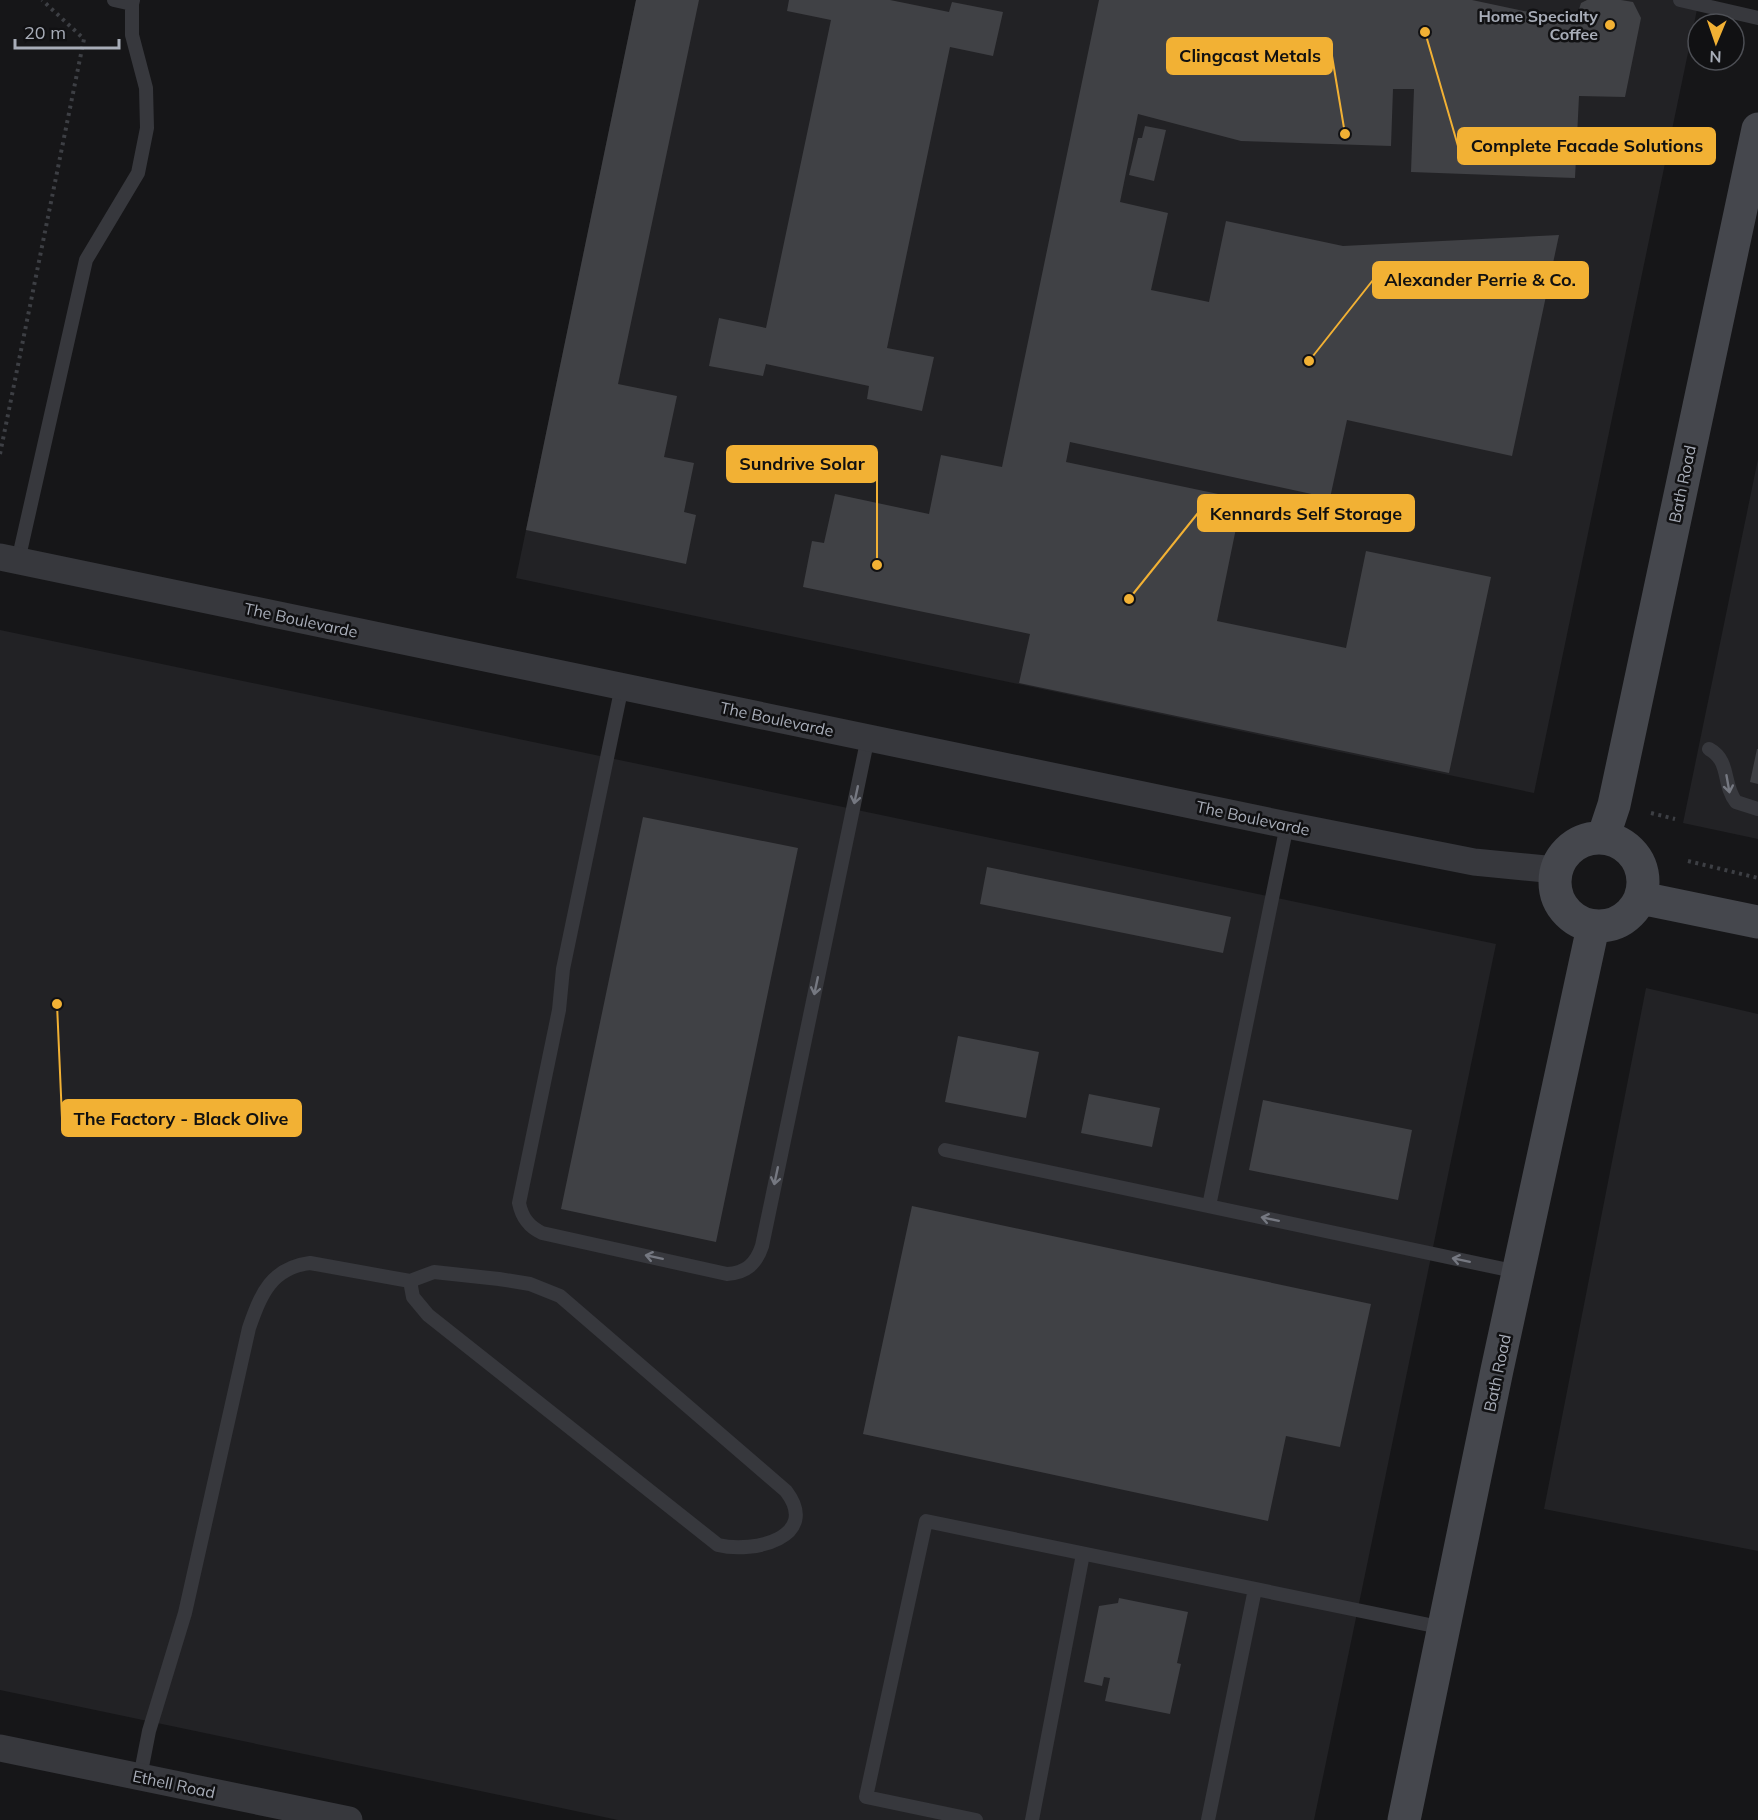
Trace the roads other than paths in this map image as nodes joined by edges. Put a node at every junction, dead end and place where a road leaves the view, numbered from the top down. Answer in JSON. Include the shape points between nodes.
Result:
{"nodes":[{"id":1,"x":114,"y":0,"type":"edge"},
{"id":2,"x":1680,"y":0,"type":"edge"},
{"id":3,"x":132,"y":2,"type":"edge"},
{"id":4,"x":1758,"y":18,"type":"edge"},
{"id":5,"x":1758,"y":129,"type":"edge"},
{"id":6,"x":1750,"y":208,"type":"edge"},
{"id":7,"x":9,"y":559,"type":"edge"},
{"id":8,"x":622,"y":686,"type":"junction"},
{"id":9,"x":868,"y":737,"type":"junction"},
{"id":10,"x":1708,"y":749,"type":"dead end"},
{"id":11,"x":1758,"y":809,"type":"edge"},
{"id":12,"x":1287,"y":825,"type":"junction"},
{"id":13,"x":1603,"y":838,"type":"junction"},
{"id":14,"x":1556,"y":870,"type":"junction"},
{"id":15,"x":1641,"y":898,"type":"junction"},
{"id":16,"x":1758,"y":922,"type":"edge"},
{"id":17,"x":1593,"y":927,"type":"junction"},
{"id":18,"x":945,"y":1150,"type":"dead end"},
{"id":19,"x":1209,"y":1206,"type":"junction"},
{"id":20,"x":1518,"y":1272,"type":"junction"},
{"id":21,"x":410,"y":1281,"type":"junction"},
{"id":22,"x":1083,"y":1554,"type":"junction"},
{"id":23,"x":1255,"y":1589,"type":"junction"},
{"id":24,"x":1444,"y":1628,"type":"junction"},
{"id":25,"x":0,"y":1748,"type":"edge"},
{"id":26,"x":140,"y":1777,"type":"junction"},
{"id":27,"x":349,"y":1820,"type":"edge"},
{"id":28,"x":976,"y":1820,"type":"edge"},
{"id":29,"x":1032,"y":1820,"type":"edge"},
{"id":30,"x":1208,"y":1820,"type":"edge"},
{"id":31,"x":1404,"y":1820,"type":"edge"}],
"edges":[{"from":1,"to":3,"type":"lane"},
{"from":2,"to":4,"type":"lane"},
{"from":3,"to":7,"type":"lane","via":[[132,35],[146,88],[147,128],[138,173],[86,260]]},
{"from":5,"to":6,"type":"street","name":"Bath Road"},
{"from":6,"to":13,"type":"street","name":"Bath Road","via":[[1614,805]]},
{"from":7,"to":8,"type":"street","name":"The Boulevarde"},
{"from":8,"to":9,"type":"street","name":"The Boulevarde"},
{"from":9,"to":8,"type":"lane","one_way":true,"via":[[762,1245],[750,1266],[727,1274],[542,1233],[528,1224],[519,1203]]},
{"from":9,"to":12,"type":"street","name":"The Boulevarde"},
{"from":10,"to":11,"type":"lane","one_way":true,"via":[[1719,754],[1725,765],[1728,789],[1736,802]]},
{"from":12,"to":14,"type":"street","name":"The Boulevarde","via":[[1474,862]]},
{"from":12,"to":19,"type":"lane"},
{"from":13,"to":14,"type":"street","via":[[1574,845]]},
{"from":13,"to":15,"type":"street","via":[[1628,848],[1637,859],[1644,885]]},
{"from":14,"to":17,"type":"street","via":[[1558,900],[1578,922]]},
{"from":15,"to":16,"type":"street"},
{"from":15,"to":17,"type":"street","via":[[1627,918],[1605,927]]},
{"from":17,"to":20,"type":"street","name":"Bath Road"},
{"from":18,"to":19,"type":"lane"},
{"from":20,"to":19,"type":"lane","one_way":true},
{"from":20,"to":24,"type":"street","name":"Bath Road"},
{"from":21,"to":21,"type":"lane","via":[[413,1297],[428,1315],[718,1545],[754,1548],[770,1544],[788,1532],[796,1504],[786,1491],[560,1296],[530,1284],[434,1272]]},
{"from":21,"to":26,"type":"lane","via":[[310,1263],[293,1265],[278,1275],[258,1302],[185,1613],[149,1731]]},
{"from":22,"to":23,"type":"lane"},
{"from":22,"to":28,"type":"lane","via":[[926,1521],[866,1797]]},
{"from":22,"to":29,"type":"lane"},
{"from":23,"to":24,"type":"lane"},
{"from":23,"to":30,"type":"lane"},
{"from":24,"to":31,"type":"street","name":"Bath Road"},
{"from":25,"to":26,"type":"street","name":"Ethell Road"},
{"from":26,"to":27,"type":"street","name":"Ethell Road"}]}
